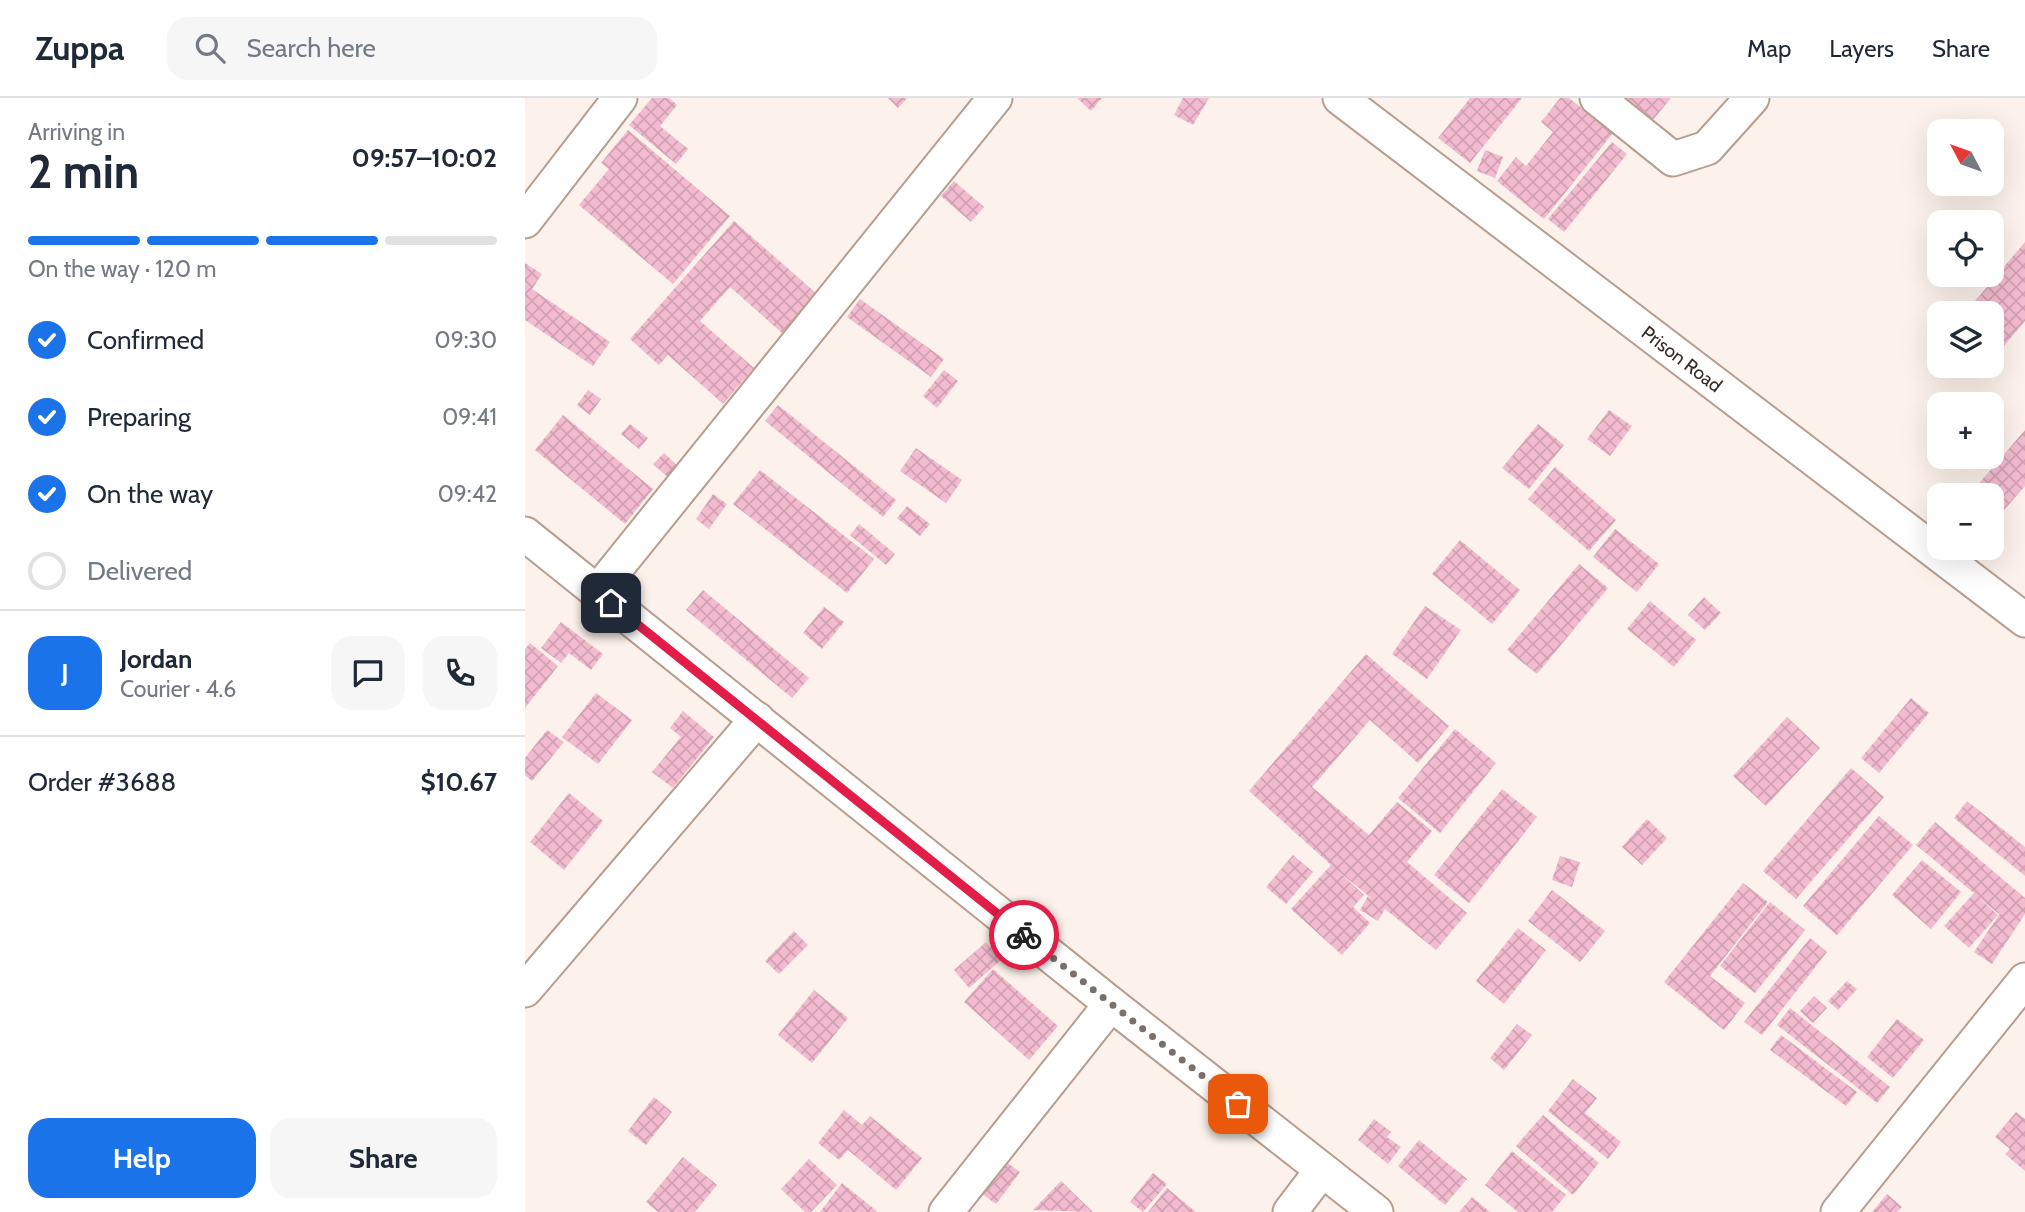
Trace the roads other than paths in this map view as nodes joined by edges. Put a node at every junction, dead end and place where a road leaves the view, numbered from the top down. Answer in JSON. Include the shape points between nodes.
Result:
{"nodes":[{"id":1,"x":620,"y":98,"type":"edge"},
{"id":2,"x":995,"y":98,"type":"edge"},
{"id":3,"x":1340,"y":98,"type":"edge"},
{"id":4,"x":1597,"y":98,"type":"edge"},
{"id":5,"x":1752,"y":98,"type":"edge"},
{"id":6,"x":525,"y":221,"type":"edge"},
{"id":7,"x":525,"y":534,"type":"edge"},
{"id":8,"x":597,"y":592,"type":"junction"},
{"id":9,"x":2025,"y":620,"type":"edge"},
{"id":10,"x":757,"y":719,"type":"junction"},
{"id":11,"x":2025,"y":980,"type":"edge"},
{"id":12,"x":525,"y":990,"type":"edge"},
{"id":13,"x":1111,"y":1004,"type":"junction"},
{"id":14,"x":1322,"y":1170,"type":"junction"},
{"id":15,"x":946,"y":1212,"type":"edge"},
{"id":16,"x":1290,"y":1212,"type":"edge"},
{"id":17,"x":1376,"y":1212,"type":"edge"},
{"id":18,"x":1837,"y":1212,"type":"edge"}],
"edges":[{"from":1,"to":6,"type":"street"},
{"from":2,"to":8,"type":"street"},
{"from":3,"to":9,"type":"street","name":"Prison Road"},
{"from":4,"to":5,"type":"street","via":[[1673,159],[1707,148]]},
{"from":7,"to":8,"type":"street"},
{"from":8,"to":10,"type":"street"},
{"from":10,"to":12,"type":"street"},
{"from":10,"to":13,"type":"street"},
{"from":11,"to":18,"type":"street"},
{"from":13,"to":14,"type":"street"},
{"from":13,"to":15,"type":"street"},
{"from":14,"to":16,"type":"street"},
{"from":14,"to":17,"type":"street"}]}
